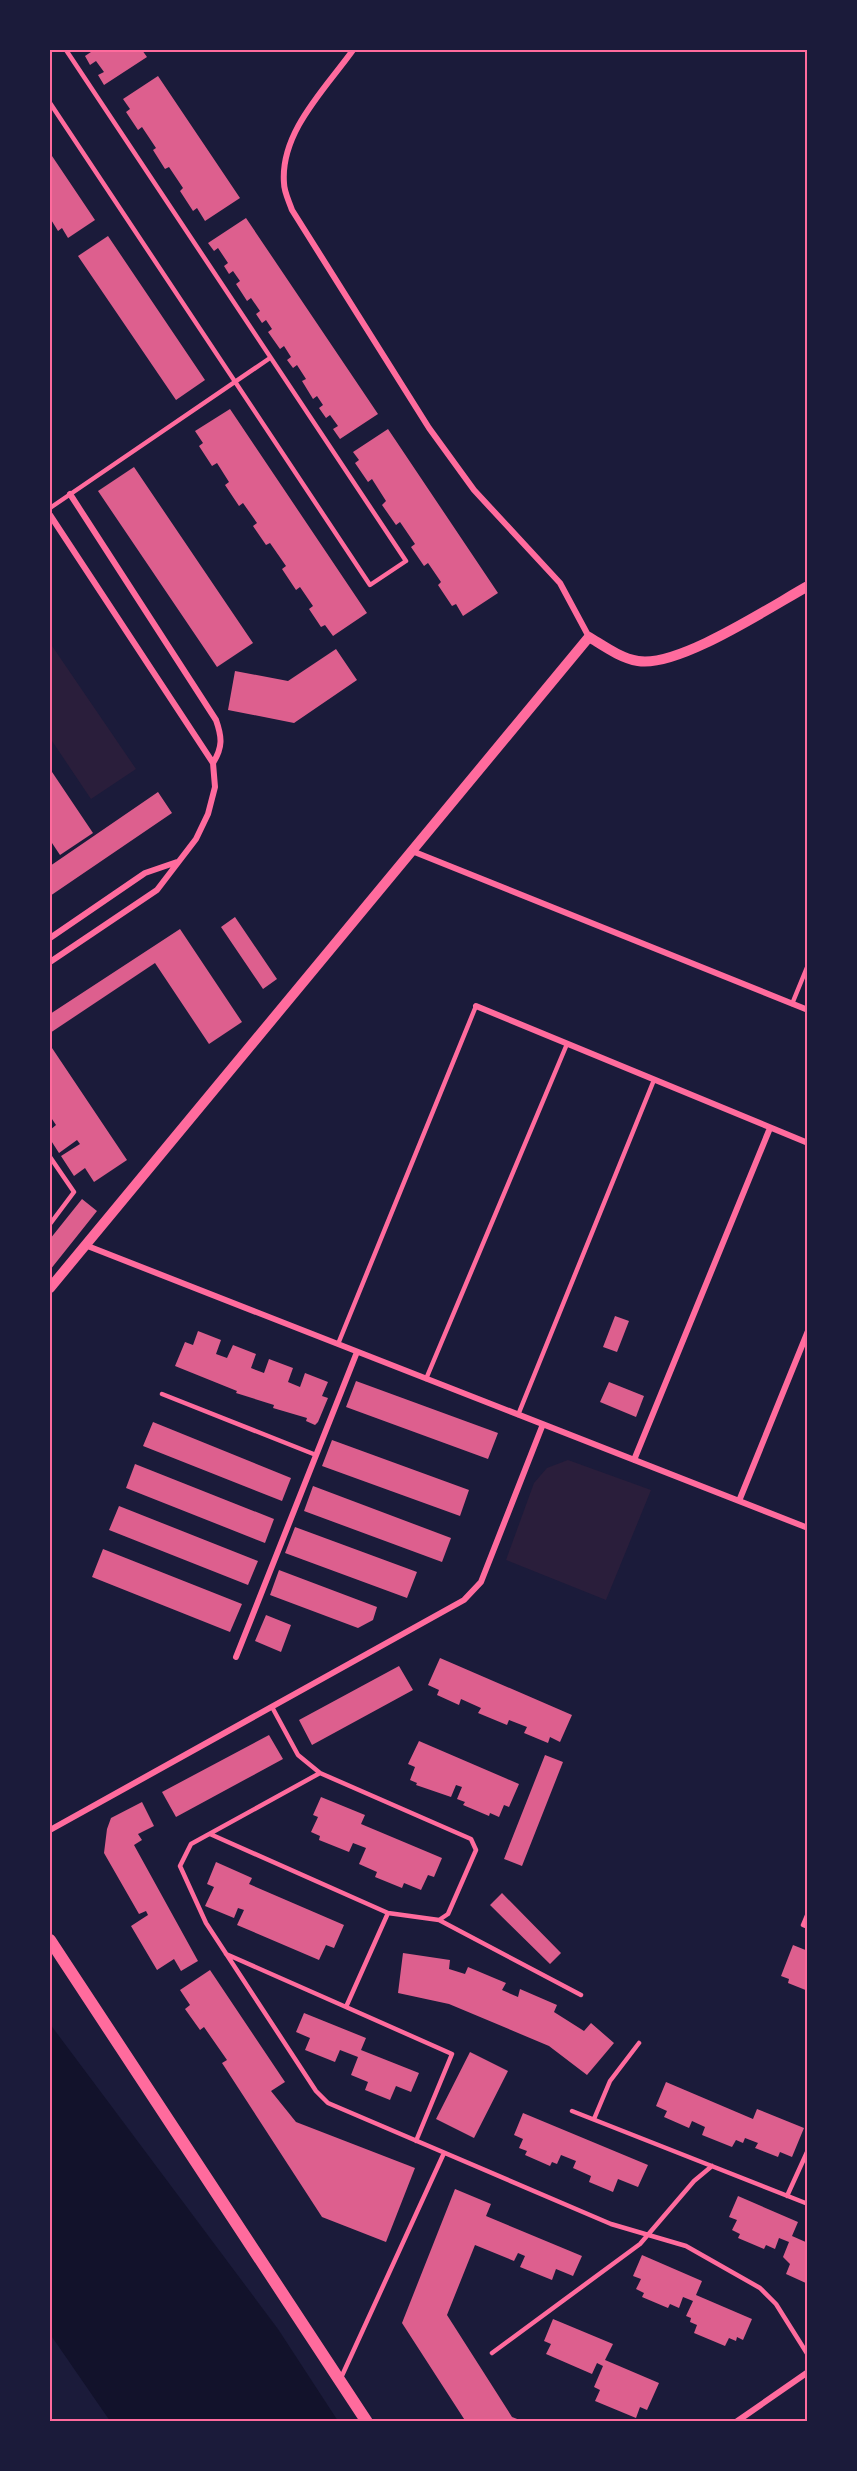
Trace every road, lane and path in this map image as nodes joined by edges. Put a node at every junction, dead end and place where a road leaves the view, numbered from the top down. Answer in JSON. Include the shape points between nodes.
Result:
{"nodes":[{"id":1,"x":66,"y":50,"type":"edge"},
{"id":2,"x":353,"y":50,"type":"edge"},
{"id":3,"x":50,"y":103,"type":"edge"},
{"id":4,"x":270,"y":357,"type":"junction"},
{"id":5,"x":235,"y":382,"type":"junction"},
{"id":6,"x":70,"y":494,"type":"junction"},
{"id":7,"x":50,"y":508,"type":"edge"},
{"id":8,"x":50,"y":515,"type":"edge"},
{"id":9,"x":807,"y":586,"type":"edge"},
{"id":10,"x":589,"y":637,"type":"junction"},
{"id":11,"x":213,"y":763,"type":"junction"},
{"id":12,"x":412,"y":851,"type":"junction"},
{"id":13,"x":178,"y":861,"type":"junction"},
{"id":14,"x":50,"y":938,"type":"edge"},
{"id":15,"x":50,"y":962,"type":"edge"},
{"id":16,"x":807,"y":965,"type":"edge"},
{"id":17,"x":792,"y":1004,"type":"junction"},
{"id":18,"x":476,"y":1006,"type":"joint"},
{"id":19,"x":807,"y":1010,"type":"edge"},
{"id":20,"x":567,"y":1044,"type":"junction"},
{"id":21,"x":654,"y":1080,"type":"junction"},
{"id":22,"x":770,"y":1128,"type":"junction"},
{"id":23,"x":807,"y":1143,"type":"edge"},
{"id":24,"x":50,"y":1157,"type":"edge"},
{"id":25,"x":50,"y":1224,"type":"edge"},
{"id":26,"x":85,"y":1245,"type":"junction"},
{"id":27,"x":50,"y":1288,"type":"edge"},
{"id":28,"x":807,"y":1331,"type":"edge"},
{"id":29,"x":338,"y":1344,"type":"junction"},
{"id":30,"x":357,"y":1352,"type":"junction"},
{"id":31,"x":426,"y":1379,"type":"junction"},
{"id":32,"x":162,"y":1394,"type":"dead end"},
{"id":33,"x":518,"y":1414,"type":"junction"},
{"id":34,"x":543,"y":1424,"type":"junction"},
{"id":35,"x":316,"y":1455,"type":"junction"},
{"id":36,"x":634,"y":1460,"type":"junction"},
{"id":37,"x":739,"y":1501,"type":"junction"},
{"id":38,"x":807,"y":1527,"type":"edge"},
{"id":39,"x":236,"y":1657,"type":"dead end"},
{"id":40,"x":272,"y":1707,"type":"junction"},
{"id":41,"x":320,"y":1773,"type":"junction"},
{"id":42,"x":50,"y":1830,"type":"edge"},
{"id":43,"x":210,"y":1834,"type":"junction"},
{"id":44,"x":388,"y":1913,"type":"junction"},
{"id":45,"x":807,"y":1913,"type":"edge"},
{"id":46,"x":440,"y":1920,"type":"junction"},
{"id":47,"x":807,"y":1927,"type":"edge"},
{"id":48,"x":50,"y":1940,"type":"edge"},
{"id":49,"x":226,"y":1954,"type":"junction"},
{"id":50,"x":581,"y":1995,"type":"dead end"},
{"id":51,"x":346,"y":2007,"type":"junction"},
{"id":52,"x":639,"y":2043,"type":"dead end"},
{"id":53,"x":572,"y":2111,"type":"dead end"},
{"id":54,"x":594,"y":2119,"type":"junction"},
{"id":55,"x":417,"y":2141,"type":"junction"},
{"id":56,"x":807,"y":2150,"type":"edge"},
{"id":57,"x":444,"y":2153,"type":"junction"},
{"id":58,"x":712,"y":2166,"type":"junction"},
{"id":59,"x":787,"y":2196,"type":"junction"},
{"id":60,"x":807,"y":2204,"type":"edge"},
{"id":61,"x":648,"y":2235,"type":"junction"},
{"id":62,"x":492,"y":2353,"type":"dead end"},
{"id":63,"x":807,"y":2355,"type":"edge"},
{"id":64,"x":807,"y":2372,"type":"edge"},
{"id":65,"x":340,"y":2381,"type":"junction"},
{"id":66,"x":367,"y":2421,"type":"edge"},
{"id":67,"x":736,"y":2421,"type":"edge"}],
"edges":[{"from":1,"to":4,"type":"lane"},
{"from":2,"to":10,"type":"street","via":[[295,132],[284,168],[284,185],[292,210],[429,428],[474,490],[560,583]]},
{"from":3,"to":5,"type":"lane"},
{"from":4,"to":5,"type":"lane"},
{"from":4,"to":5,"type":"lane","via":[[406,561],[370,585]]},
{"from":5,"to":6,"type":"lane"},
{"from":6,"to":7,"type":"lane"},
{"from":6,"to":11,"type":"street","via":[[216,720],[221,750]]},
{"from":8,"to":11,"type":"street"},
{"from":9,"to":10,"type":"street","via":[[690,650],[666,659],[630,660]]},
{"from":10,"to":12,"type":"street"},
{"from":11,"to":13,"type":"street","via":[[214,787],[208,814],[196,839]]},
{"from":12,"to":17,"type":"street"},
{"from":12,"to":26,"type":"street"},
{"from":13,"to":14,"type":"street","via":[[146,873]]},
{"from":13,"to":15,"type":"street","via":[[157,890]]},
{"from":16,"to":17,"type":"lane"},
{"from":17,"to":19,"type":"street"},
{"from":18,"to":20,"type":"street"},
{"from":18,"to":29,"type":"lane"},
{"from":20,"to":21,"type":"street"},
{"from":20,"to":31,"type":"lane"},
{"from":21,"to":22,"type":"street"},
{"from":21,"to":33,"type":"lane"},
{"from":22,"to":23,"type":"street"},
{"from":22,"to":36,"type":"street"},
{"from":24,"to":25,"type":"lane","via":[[74,1192]]},
{"from":26,"to":27,"type":"street"},
{"from":26,"to":29,"type":"street"},
{"from":28,"to":37,"type":"street"},
{"from":29,"to":30,"type":"street"},
{"from":30,"to":31,"type":"street"},
{"from":30,"to":35,"type":"street"},
{"from":31,"to":33,"type":"street"},
{"from":32,"to":35,"type":"lane"},
{"from":33,"to":34,"type":"street"},
{"from":34,"to":36,"type":"street"},
{"from":34,"to":40,"type":"street","via":[[480,1582],[464,1600]]},
{"from":35,"to":39,"type":"street"},
{"from":36,"to":37,"type":"street"},
{"from":37,"to":38,"type":"street"},
{"from":40,"to":41,"type":"lane","via":[[298,1755]]},
{"from":40,"to":42,"type":"street"},
{"from":41,"to":43,"type":"lane"},
{"from":41,"to":46,"type":"lane","via":[[471,1839],[476,1850],[448,1914]]},
{"from":43,"to":44,"type":"lane"},
{"from":43,"to":49,"type":"lane","via":[[191,1844],[180,1866],[206,1923]]},
{"from":44,"to":46,"type":"lane"},
{"from":44,"to":51,"type":"lane"},
{"from":45,"to":47,"type":"lane","via":[[803,1925]]},
{"from":46,"to":50,"type":"lane"},
{"from":48,"to":65,"type":"main road"},
{"from":49,"to":51,"type":"lane"},
{"from":49,"to":55,"type":"lane","via":[[327,2103]]},
{"from":51,"to":55,"type":"lane","via":[[452,2054]]},
{"from":52,"to":54,"type":"lane","via":[[610,2081]]},
{"from":53,"to":54,"type":"lane"},
{"from":54,"to":58,"type":"lane"},
{"from":55,"to":57,"type":"lane"},
{"from":56,"to":59,"type":"lane"},
{"from":57,"to":61,"type":"lane","via":[[611,2224]]},
{"from":57,"to":65,"type":"lane"},
{"from":58,"to":59,"type":"lane"},
{"from":58,"to":61,"type":"lane"},
{"from":59,"to":60,"type":"lane"},
{"from":61,"to":62,"type":"lane"},
{"from":61,"to":63,"type":"lane","via":[[686,2246],[759,2288],[776,2304]]},
{"from":64,"to":67,"type":"street"},
{"from":65,"to":66,"type":"main road"}]}
